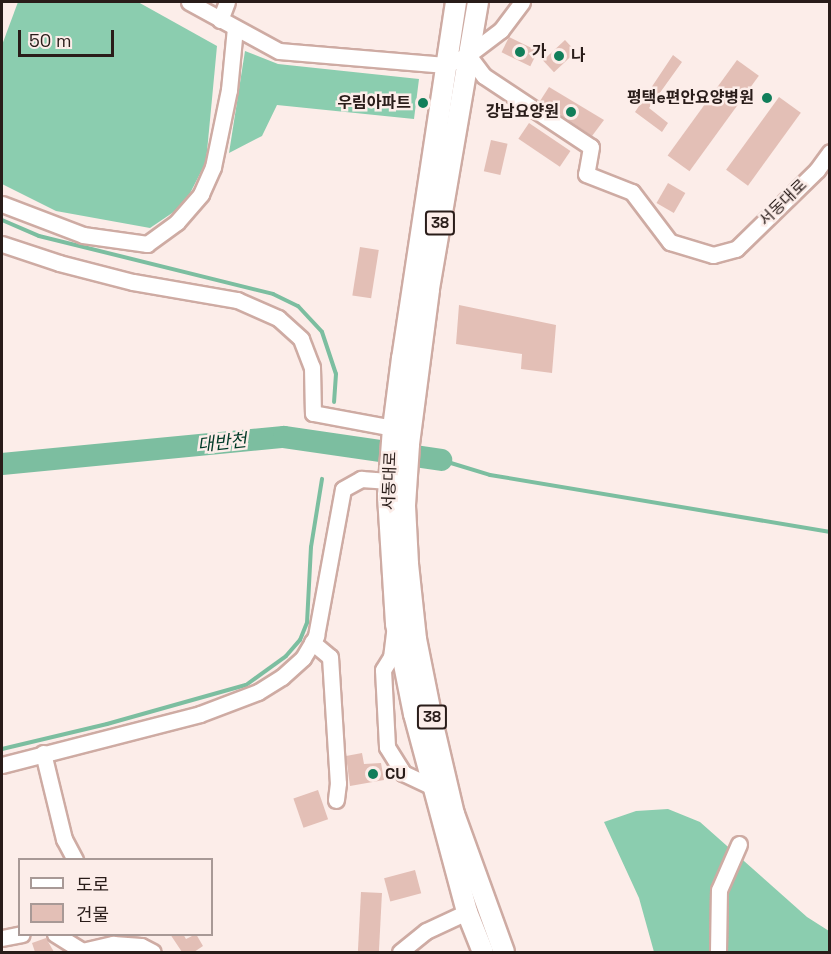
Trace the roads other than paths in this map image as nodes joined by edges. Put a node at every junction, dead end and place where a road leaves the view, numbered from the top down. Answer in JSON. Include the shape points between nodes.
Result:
{"nodes":[{"id":1,"x":189,"y":2,"type":"edge"},
{"id":2,"x":227,"y":2,"type":"edge"},
{"id":3,"x":456,"y":2,"type":"edge"},
{"id":4,"x":478,"y":2,"type":"edge"},
{"id":5,"x":522,"y":2,"type":"edge"},
{"id":6,"x":220,"y":20,"type":"junction"},
{"id":7,"x":235,"y":28,"type":"junction"},
{"id":8,"x":468,"y":55,"type":"junction"},
{"id":9,"x":445,"y":65,"type":"junction"},
{"id":10,"x":830,"y":153,"type":"edge"},
{"id":11,"x":2,"y":204,"type":"edge"},
{"id":12,"x":2,"y":244,"type":"edge"},
{"id":13,"x":398,"y":437,"type":"junction"},
{"id":14,"x":395,"y":475,"type":"junction"},
{"id":15,"x":396,"y":624,"type":"junction"},
{"id":16,"x":312,"y":642,"type":"junction"},
{"id":17,"x":43,"y":753,"type":"junction"},
{"id":18,"x":2,"y":765,"type":"edge"},
{"id":19,"x":431,"y":786,"type":"junction"},
{"id":20,"x":336,"y":800,"type":"dead end"},
{"id":21,"x":739,"y":844,"type":"dead end"},
{"id":22,"x":74,"y":858,"type":"edge"},
{"id":23,"x":467,"y":912,"type":"junction"},
{"id":24,"x":18,"y":935,"type":"edge"},
{"id":25,"x":57,"y":936,"type":"edge"},
{"id":26,"x":2,"y":938,"type":"edge"},
{"id":27,"x":153,"y":952,"type":"edge"},
{"id":28,"x":400,"y":952,"type":"edge"},
{"id":29,"x":483,"y":952,"type":"edge"},
{"id":30,"x":504,"y":952,"type":"edge"},
{"id":31,"x":718,"y":952,"type":"edge"}],
"edges":[{"from":1,"to":6,"type":"street"},
{"from":2,"to":6,"type":"street"},
{"from":3,"to":9,"type":"main road","name":"서동대로","number":"38"},
{"from":4,"to":8,"type":"main road","name":"서동대로","number":"38"},
{"from":5,"to":8,"type":"street","via":[[501,30]]},
{"from":6,"to":7,"type":"street"},
{"from":7,"to":9,"type":"street","via":[[279,51]]},
{"from":7,"to":11,"type":"street","via":[[229,90],[213,167],[201,194],[170,228],[147,244],[83,235]]},
{"from":8,"to":9,"type":"street"},
{"from":8,"to":10,"type":"street","name":"서동대로","via":[[484,76],[591,147],[586,174],[632,192],[670,242],[712,255],[736,249]]},
{"from":8,"to":13,"type":"main road","name":"서동대로","number":"38","via":[[429,290]]},
{"from":9,"to":13,"type":"main road","name":"서동대로","number":"38"},
{"from":12,"to":13,"type":"street","via":[[133,282],[237,300],[278,318],[302,339],[312,367],[314,413]]},
{"from":13,"to":14,"type":"main road","name":"서동대로","number":"38"},
{"from":14,"to":15,"type":"main road","name":"서동대로","number":"38"},
{"from":14,"to":16,"type":"street","name":"서동대로","via":[[361,479],[343,489],[324,599]]},
{"from":14,"to":30,"type":"main road","name":"서동대로","number":"38","via":[[405,506],[417,639],[453,814]]},
{"from":15,"to":19,"type":"main road","name":"서동대로","number":"38"},
{"from":15,"to":19,"type":"street","via":[[391,657],[383,670],[387,747],[403,773]]},
{"from":16,"to":17,"type":"street","name":"서동대로","via":[[303,658],[258,692],[200,714]]},
{"from":16,"to":20,"type":"street","via":[[330,657]]},
{"from":17,"to":18,"type":"street","name":"서동대로"},
{"from":17,"to":22,"type":"street","via":[[64,839]]},
{"from":19,"to":23,"type":"main road","name":"서동대로","number":"38"},
{"from":21,"to":31,"type":"street","via":[[719,890]]},
{"from":23,"to":28,"type":"street","via":[[426,931]]},
{"from":23,"to":29,"type":"main road","name":"서동대로","number":"38"},
{"from":24,"to":26,"type":"street"},
{"from":25,"to":27,"type":"street","via":[[82,951],[112,944],[141,946]]}]}
